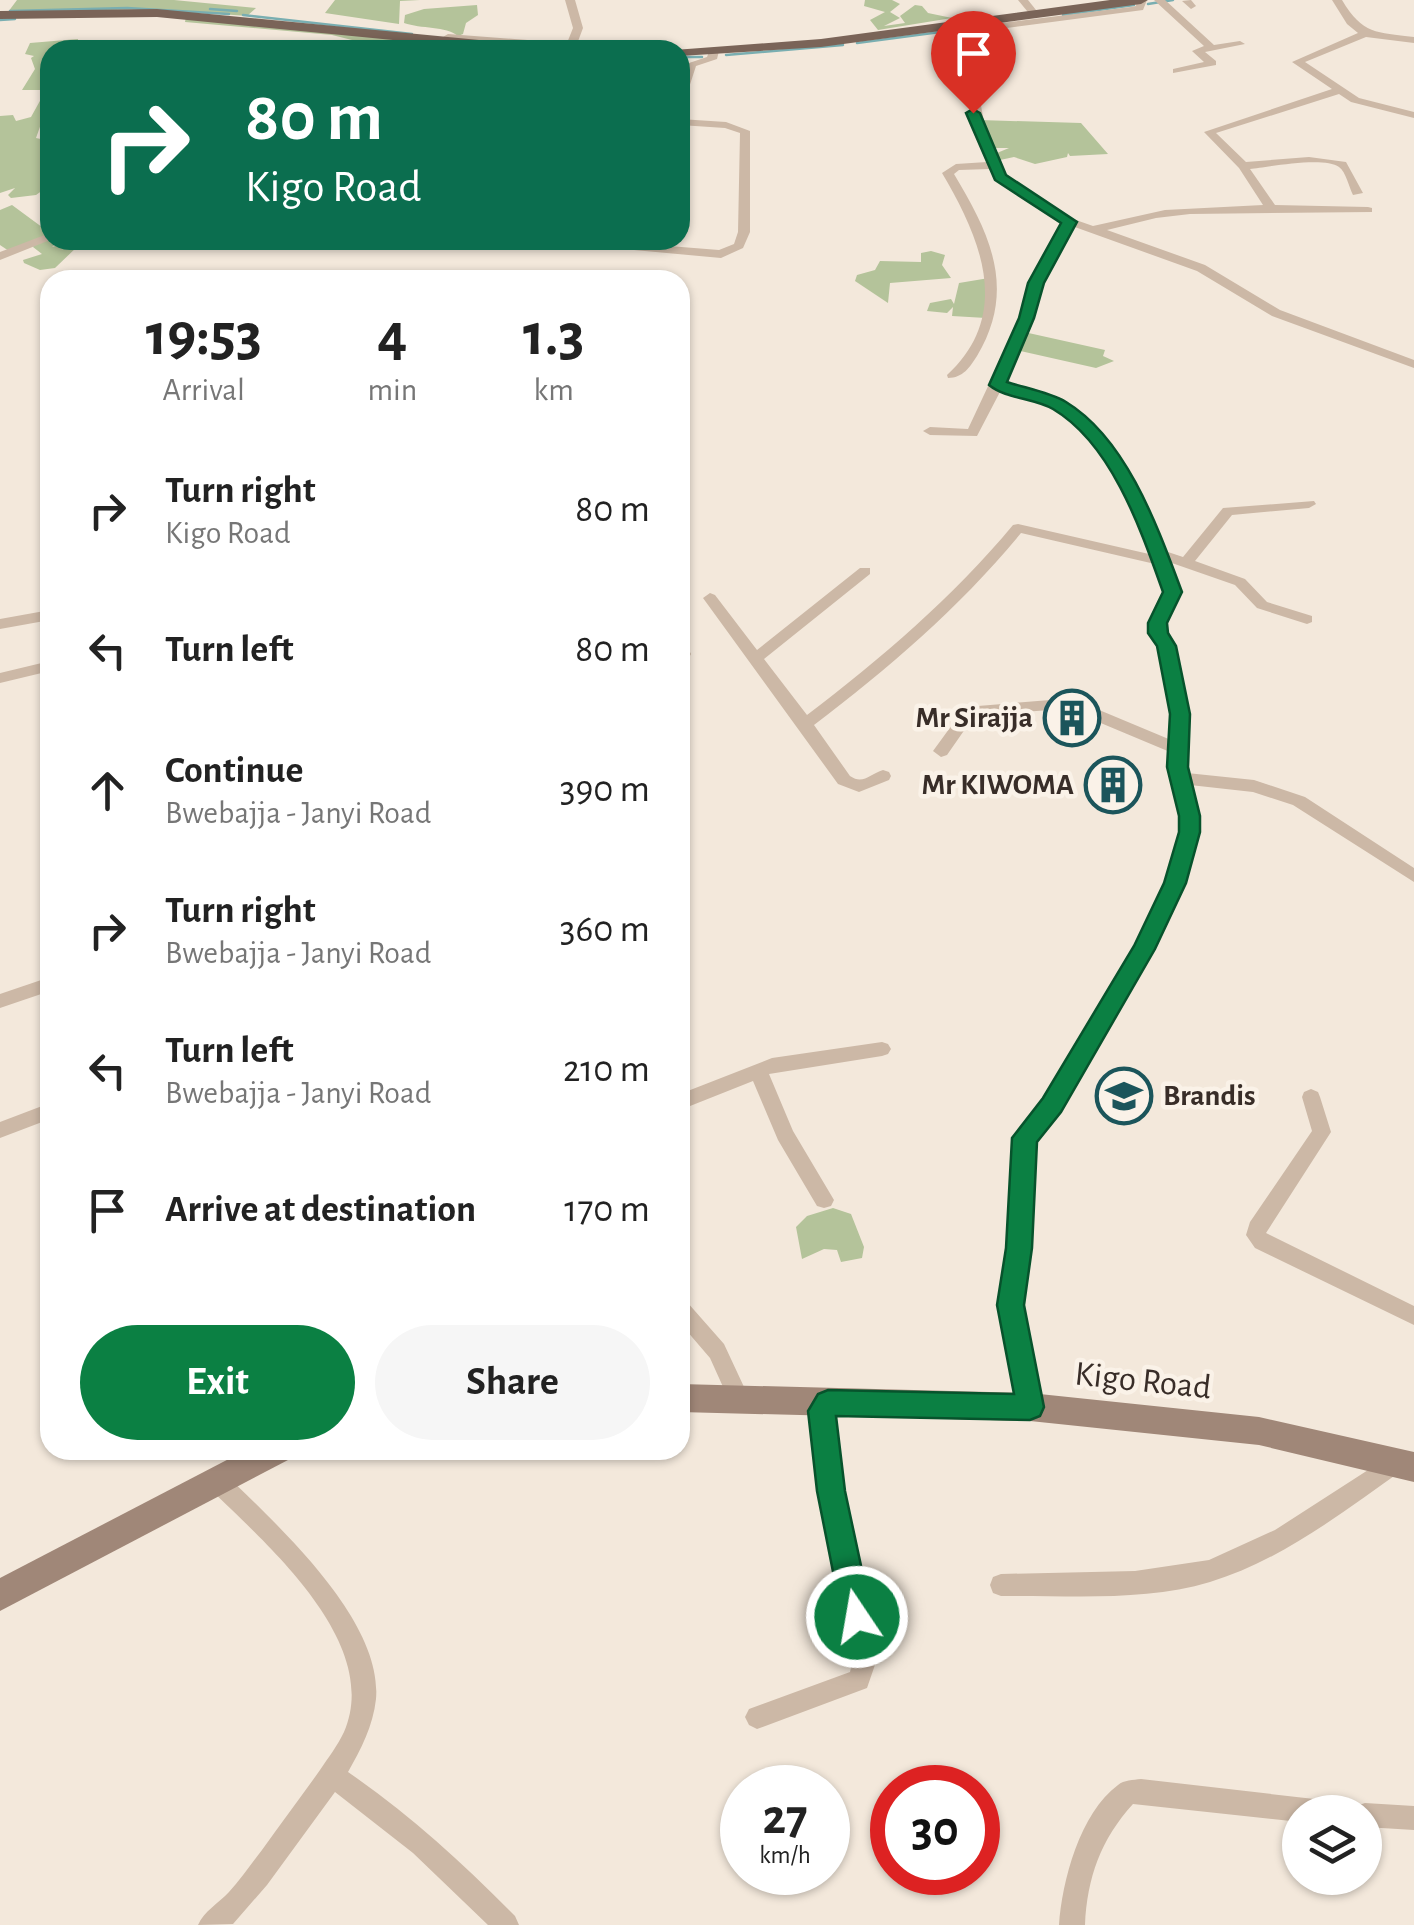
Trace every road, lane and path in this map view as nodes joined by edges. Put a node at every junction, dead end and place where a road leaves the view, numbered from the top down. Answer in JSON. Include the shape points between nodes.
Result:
{"nodes":[{"id":1,"x":570,"y":0,"type":"edge"},
{"id":2,"x":1024,"y":0,"type":"edge"},
{"id":3,"x":1142,"y":0,"type":"edge"},
{"id":4,"x":1158,"y":0,"type":"edge"},
{"id":5,"x":1337,"y":0,"type":"edge"},
{"id":6,"x":2,"y":15,"type":"edge"},
{"id":7,"x":1035,"y":15,"type":"junction"},
{"id":8,"x":996,"y":23,"type":"junction"},
{"id":9,"x":1364,"y":34,"type":"junction"},
{"id":10,"x":448,"y":37,"type":"dead end"},
{"id":11,"x":440,"y":40,"type":"edge"},
{"id":12,"x":489,"y":40,"type":"edge"},
{"id":13,"x":573,"y":40,"type":"edge"},
{"id":14,"x":1414,"y":40,"type":"edge"},
{"id":15,"x":1240,"y":44,"type":"dead end"},
{"id":16,"x":1212,"y":48,"type":"junction"},
{"id":17,"x":714,"y":51,"type":"junction"},
{"id":18,"x":690,"y":52,"type":"edge"},
{"id":19,"x":690,"y":67,"type":"edge"},
{"id":20,"x":1176,"y":70,"type":"dead end"},
{"id":21,"x":1340,"y":90,"type":"junction"},
{"id":22,"x":1414,"y":115,"type":"edge"},
{"id":23,"x":690,"y":123,"type":"edge"},
{"id":24,"x":994,"y":165,"type":"junction"},
{"id":25,"x":1244,"y":166,"type":"junction"},
{"id":26,"x":1356,"y":194,"type":"dead end"},
{"id":27,"x":1272,"y":208,"type":"junction"},
{"id":28,"x":1368,"y":210,"type":"dead end"},
{"id":29,"x":1069,"y":222,"type":"junction"},
{"id":30,"x":1087,"y":228,"type":"junction"},
{"id":31,"x":40,"y":240,"type":"edge"},
{"id":32,"x":672,"y":250,"type":"edge"},
{"id":33,"x":0,"y":256,"type":"edge"},
{"id":34,"x":1414,"y":364,"type":"edge"},
{"id":35,"x":953,"y":375,"type":"dead end"},
{"id":36,"x":997,"y":385,"type":"junction"},
{"id":37,"x":930,"y":431,"type":"dead end"},
{"id":38,"x":1310,"y":504,"type":"dead end"},
{"id":39,"x":1158,"y":557,"type":"junction"},
{"id":40,"x":1186,"y":563,"type":"junction"},
{"id":41,"x":865,"y":571,"type":"dead end"},
{"id":42,"x":710,"y":598,"type":"dead end"},
{"id":43,"x":40,"y":618,"type":"edge"},
{"id":44,"x":1307,"y":620,"type":"dead end"},
{"id":45,"x":0,"y":624,"type":"edge"},
{"id":46,"x":755,"y":659,"type":"junction"},
{"id":47,"x":40,"y":668,"type":"edge"},
{"id":48,"x":0,"y":678,"type":"edge"},
{"id":49,"x":805,"y":724,"type":"junction"},
{"id":50,"x":1178,"y":748,"type":"junction"},
{"id":51,"x":940,"y":751,"type":"dead end"},
{"id":52,"x":883,"y":776,"type":"dead end"},
{"id":53,"x":1180,"y":778,"type":"junction"},
{"id":54,"x":1414,"y":876,"type":"edge"},
{"id":55,"x":40,"y":987,"type":"edge"},
{"id":56,"x":0,"y":1001,"type":"edge"},
{"id":57,"x":882,"y":1049,"type":"dead end"},
{"id":58,"x":758,"y":1070,"type":"junction"},
{"id":59,"x":1311,"y":1096,"type":"dead end"},
{"id":60,"x":690,"y":1098,"type":"edge"},
{"id":61,"x":40,"y":1115,"type":"edge"},
{"id":62,"x":0,"y":1130,"type":"edge"},
{"id":63,"x":824,"y":1200,"type":"dead end"},
{"id":64,"x":1414,"y":1316,"type":"edge"},
{"id":65,"x":690,"y":1319,"type":"edge"},
{"id":66,"x":690,"y":1399,"type":"edge"},
{"id":67,"x":740,"y":1402,"type":"junction"},
{"id":68,"x":828,"y":1403,"type":"junction"},
{"id":69,"x":1030,"y":1407,"type":"junction"},
{"id":70,"x":256,"y":1460,"type":"edge"},
{"id":71,"x":1405,"y":1465,"type":"edge"},
{"id":72,"x":215,"y":1480,"type":"junction"},
{"id":73,"x":1001,"y":1586,"type":"dead end"},
{"id":74,"x":0,"y":1595,"type":"edge"},
{"id":75,"x":757,"y":1717,"type":"dead end"},
{"id":76,"x":330,"y":1774,"type":"junction"},
{"id":77,"x":1282,"y":1807,"type":"edge"},
{"id":78,"x":1382,"y":1816,"type":"edge"},
{"id":79,"x":1414,"y":1818,"type":"edge"},
{"id":80,"x":211,"y":1925,"type":"edge"},
{"id":81,"x":506,"y":1925,"type":"edge"},
{"id":82,"x":1072,"y":1925,"type":"edge"}],
"edges":[{"from":1,"to":13,"type":"street","via":[[578,28]]},
{"from":2,"to":7,"type":"street"},
{"from":3,"to":7,"type":"main road"},
{"from":3,"to":8,"type":"street","via":[[1131,10]]},
{"from":4,"to":16,"type":"street"},
{"from":5,"to":9,"type":"street"},
{"from":6,"to":11,"type":"main road","via":[[157,12]]},
{"from":7,"to":8,"type":"main road"},
{"from":8,"to":17,"type":"main road"},
{"from":8,"to":24,"type":"street","via":[[974,79],[972,105]]},
{"from":9,"to":14,"type":"street"},
{"from":9,"to":21,"type":"street","via":[[1296,60]]},
{"from":10,"to":12,"type":"street"},
{"from":15,"to":16,"type":"street"},
{"from":16,"to":20,"type":"street","via":[[1197,51],[1212,63]]},
{"from":17,"to":18,"type":"main road"},
{"from":17,"to":19,"type":"street","via":[[712,59]]},
{"from":21,"to":22,"type":"street","via":[[1362,103]]},
{"from":21,"to":25,"type":"street","via":[[1209,132]]},
{"from":23,"to":32,"type":"street","via":[[745,131],[744,232],[739,246],[721,254]]},
{"from":24,"to":29,"type":"street","via":[[1005,182]]},
{"from":24,"to":35,"type":"street","via":[[948,173],[981,232],[992,276],[983,335]]},
{"from":25,"to":26,"type":"street","via":[[1339,163]]},
{"from":25,"to":27,"type":"street"},
{"from":27,"to":28,"type":"street"},
{"from":27,"to":30,"type":"street","via":[[1162,213]]},
{"from":29,"to":30,"type":"street"},
{"from":29,"to":36,"type":"street","via":[[1036,283]]},
{"from":30,"to":34,"type":"street","via":[[1201,268],[1276,313]]},
{"from":31,"to":33,"type":"street"},
{"from":36,"to":37,"type":"street","via":[[972,432]]},
{"from":36,"to":39,"type":"street","via":[[1058,404],[1093,432],[1138,502]]},
{"from":38,"to":40,"type":"street","via":[[1228,511]]},
{"from":39,"to":40,"type":"street"},
{"from":39,"to":49,"type":"street","via":[[1016,529],[940,611]]},
{"from":39,"to":50,"type":"street","via":[[1172,592],[1158,633],[1178,700]]},
{"from":40,"to":44,"type":"street","via":[[1240,582],[1262,606]]},
{"from":41,"to":46,"type":"street"},
{"from":42,"to":46,"type":"street"},
{"from":43,"to":45,"type":"street"},
{"from":46,"to":49,"type":"street"},
{"from":47,"to":48,"type":"street"},
{"from":49,"to":52,"type":"street","via":[[854,787]]},
{"from":50,"to":51,"type":"street","via":[[1087,711],[1050,705],[965,718]]},
{"from":50,"to":53,"type":"street"},
{"from":53,"to":54,"type":"street","via":[[1282,794]]},
{"from":53,"to":69,"type":"street","via":[[1189,832],[1175,883],[1052,1105],[1024,1138],[1010,1305]]},
{"from":55,"to":56,"type":"street"},
{"from":57,"to":58,"type":"street"},
{"from":58,"to":60,"type":"street"},
{"from":58,"to":63,"type":"street"},
{"from":59,"to":64,"type":"street","via":[[1322,1132],[1256,1234]]},
{"from":61,"to":62,"type":"street"},
{"from":65,"to":67,"type":"street","via":[[717,1350]]},
{"from":66,"to":67,"type":"street","name":"Kigo Road"},
{"from":67,"to":68,"type":"street","name":"Kigo Road"},
{"from":68,"to":69,"type":"street","name":"Kigo Road"},
{"from":68,"to":75,"type":"street","via":[[822,1411],[831,1491],[864,1668],[859,1680],[835,1691]]},
{"from":69,"to":71,"type":"street","name":"Kigo Road","via":[[1259,1431]]},
{"from":70,"to":72,"type":"street"},
{"from":71,"to":73,"type":"street","via":[[1280,1539],[1208,1571]]},
{"from":72,"to":74,"type":"street"},
{"from":72,"to":76,"type":"street","via":[[289,1553],[334,1609],[353,1646],[364,1693],[358,1729]]},
{"from":76,"to":80,"type":"street","via":[[261,1870]]},
{"from":76,"to":81,"type":"street","via":[[477,1892]]},
{"from":77,"to":82,"type":"street","via":[[1126,1792],[1094,1833]]},
{"from":78,"to":79,"type":"street"}]}
